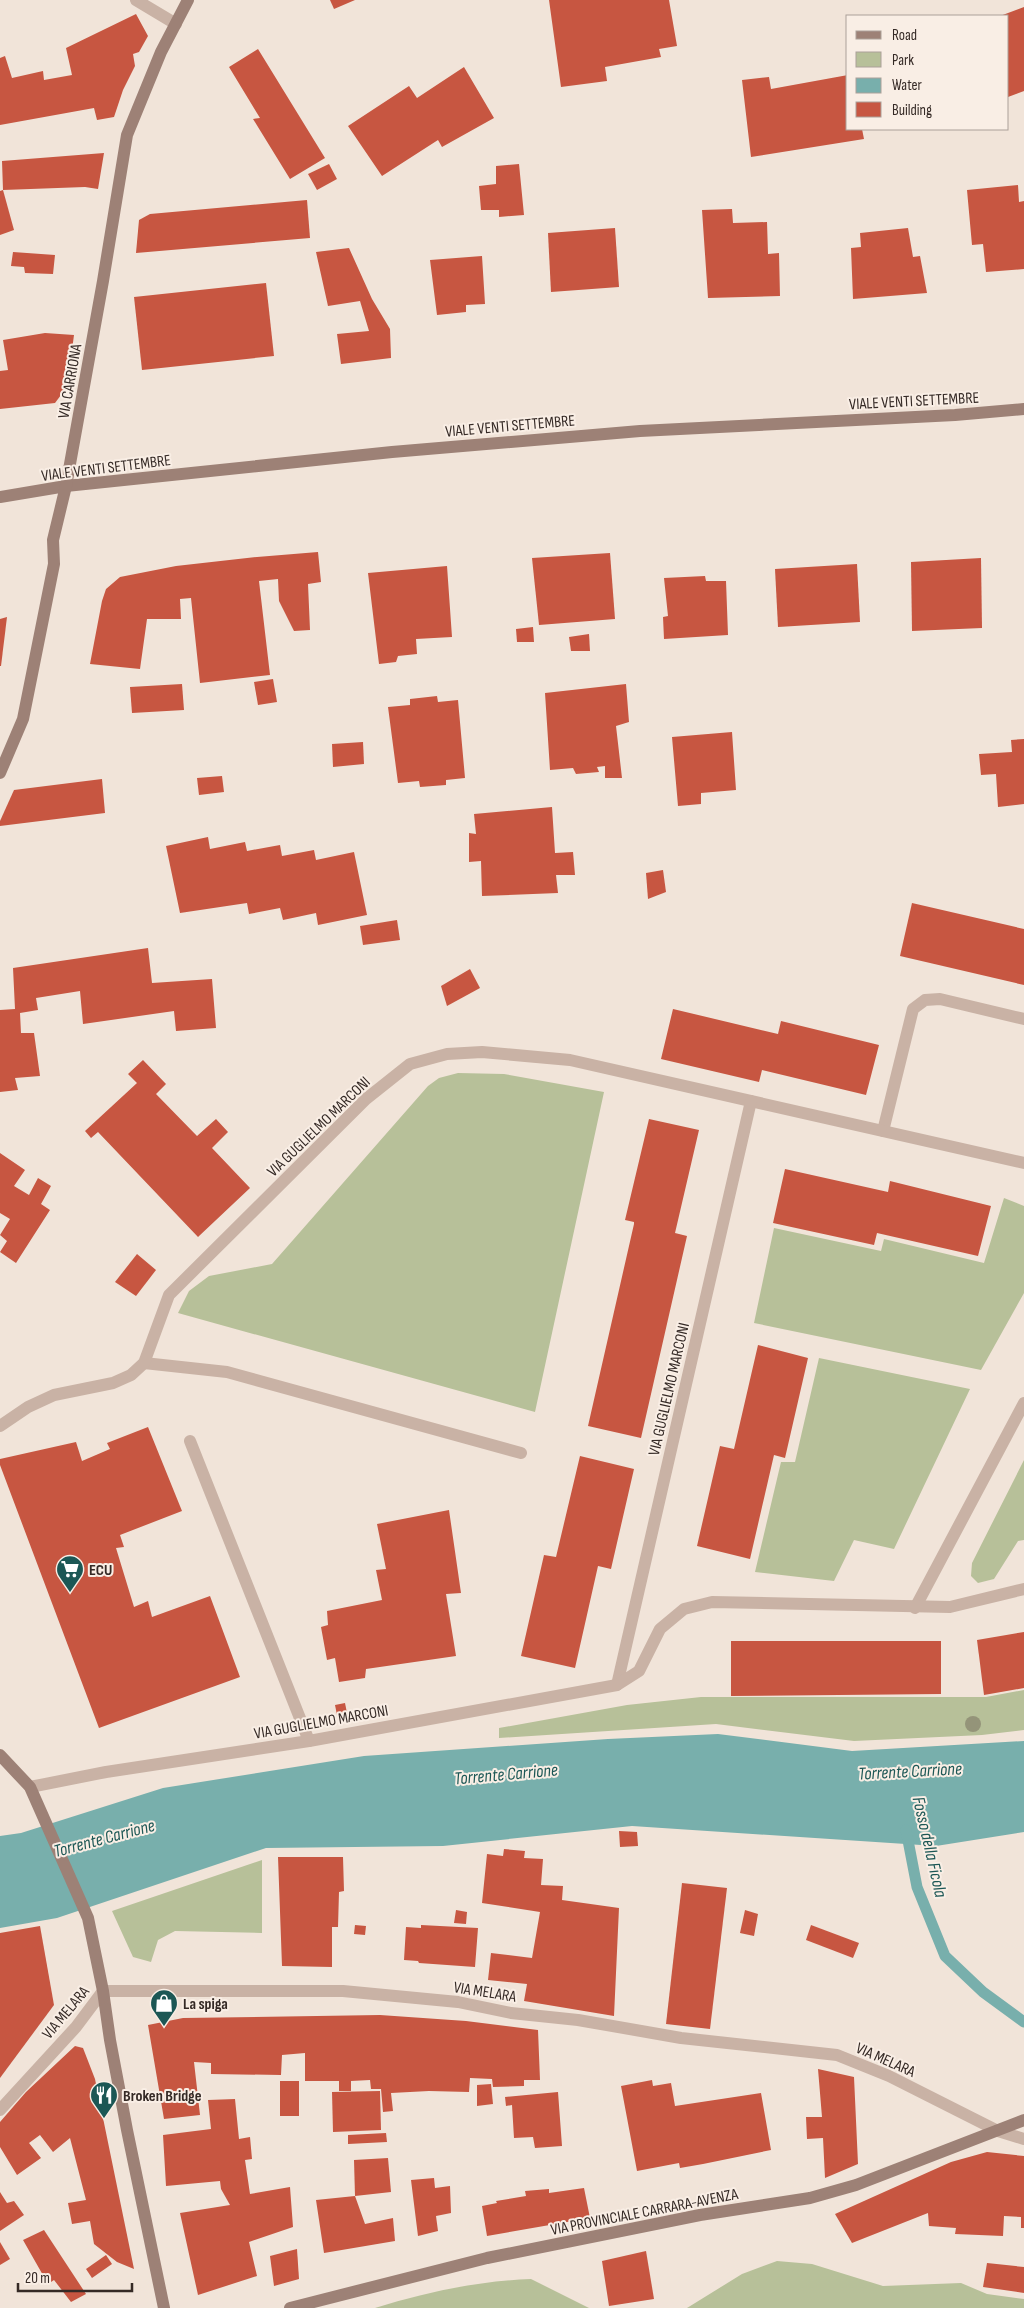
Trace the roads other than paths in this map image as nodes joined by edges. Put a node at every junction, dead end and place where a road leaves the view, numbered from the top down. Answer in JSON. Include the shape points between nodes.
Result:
{"nodes":[{"id":1,"x":136,"y":0,"type":"edge"},
{"id":2,"x":188,"y":0,"type":"edge"},
{"id":3,"x":176,"y":24,"type":"junction"},
{"id":4,"x":1024,"y":409,"type":"edge"},
{"id":5,"x":66,"y":486,"type":"junction"},
{"id":6,"x":0,"y":497,"type":"edge"},
{"id":7,"x":0,"y":772,"type":"edge"},
{"id":8,"x":1024,"y":1019,"type":"edge"},
{"id":9,"x":751,"y":1101,"type":"junction"},
{"id":10,"x":883,"y":1131,"type":"junction"},
{"id":11,"x":1024,"y":1163,"type":"edge"},
{"id":12,"x":144,"y":1363,"type":"junction"},
{"id":13,"x":1024,"y":1403,"type":"edge"},
{"id":14,"x":0,"y":1426,"type":"edge"},
{"id":15,"x":190,"y":1441,"type":"dead end"},
{"id":16,"x":520,"y":1453,"type":"dead end"},
{"id":17,"x":1024,"y":1589,"type":"edge"},
{"id":18,"x":915,"y":1608,"type":"junction"},
{"id":19,"x":617,"y":1685,"type":"junction"},
{"id":20,"x":309,"y":1741,"type":"junction"},
{"id":21,"x":0,"y":1755,"type":"edge"},
{"id":22,"x":30,"y":1787,"type":"junction"},
{"id":23,"x":103,"y":1992,"type":"junction"},
{"id":24,"x":0,"y":2110,"type":"edge"},
{"id":25,"x":1024,"y":2120,"type":"edge"},
{"id":26,"x":998,"y":2131,"type":"junction"},
{"id":27,"x":1024,"y":2139,"type":"edge"},
{"id":28,"x":164,"y":2308,"type":"edge"},
{"id":29,"x":290,"y":2308,"type":"edge"}],
"edges":[{"from":1,"to":3,"type":"street"},
{"from":2,"to":3,"type":"main road","name":"VIA CARRIONA"},
{"from":3,"to":5,"type":"main road","name":"VIA CARRIONA","via":[[127,135]]},
{"from":4,"to":5,"type":"main road","name":"VIALE VENTI SETTEMBRE","via":[[630,432],[392,452]]},
{"from":5,"to":6,"type":"main road","name":"VIALE VENTI SETTEMBRE"},
{"from":5,"to":7,"type":"main road","name":"VIA CARRIONA","via":[[53,540],[54,564],[23,719]]},
{"from":8,"to":10,"type":"street","via":[[940,999],[925,1000],[913,1009]]},
{"from":9,"to":10,"type":"street","name":"VIA GUGLIELMO MARCONI"},
{"from":9,"to":12,"type":"street","name":"VIA GUGLIELMO MARCONI","via":[[570,1060],[482,1052],[447,1054],[410,1064],[366,1099],[169,1295]]},
{"from":9,"to":19,"type":"street","name":"VIA GUGLIELMO MARCONI"},
{"from":10,"to":11,"type":"street","name":"VIA GUGLIELMO MARCONI"},
{"from":12,"to":14,"type":"street","via":[[131,1376],[113,1383],[54,1395],[28,1407]]},
{"from":12,"to":16,"type":"street","via":[[227,1372]]},
{"from":13,"to":18,"type":"street"},
{"from":15,"to":20,"type":"street"},
{"from":17,"to":18,"type":"street","name":"VIA GUGLIELMO MARCONI","via":[[950,1607]]},
{"from":18,"to":19,"type":"street","name":"VIA GUGLIELMO MARCONI","via":[[712,1602],[684,1609],[660,1629],[639,1671]]},
{"from":19,"to":20,"type":"street","name":"VIA GUGLIELMO MARCONI"},
{"from":20,"to":22,"type":"street","name":"VIA GUGLIELMO MARCONI"},
{"from":21,"to":22,"type":"main road"},
{"from":22,"to":23,"type":"main road","via":[[88,1918]]},
{"from":23,"to":24,"type":"street","name":"VIA MELARA","via":[[76,2027]]},
{"from":23,"to":26,"type":"street","name":"VIA MELARA","via":[[343,1991],[458,2002],[681,2038],[836,2055],[890,2076]]},
{"from":23,"to":28,"type":"main road","via":[[127,2130]]},
{"from":25,"to":26,"type":"main road","name":"VIA PROVINCIALE CARRARA-AVENZA"},
{"from":26,"to":27,"type":"street"},
{"from":26,"to":29,"type":"main road","name":"VIA PROVINCIALE CARRARA-AVENZA","via":[[856,2185],[810,2198],[700,2215],[480,2260]]}]}
